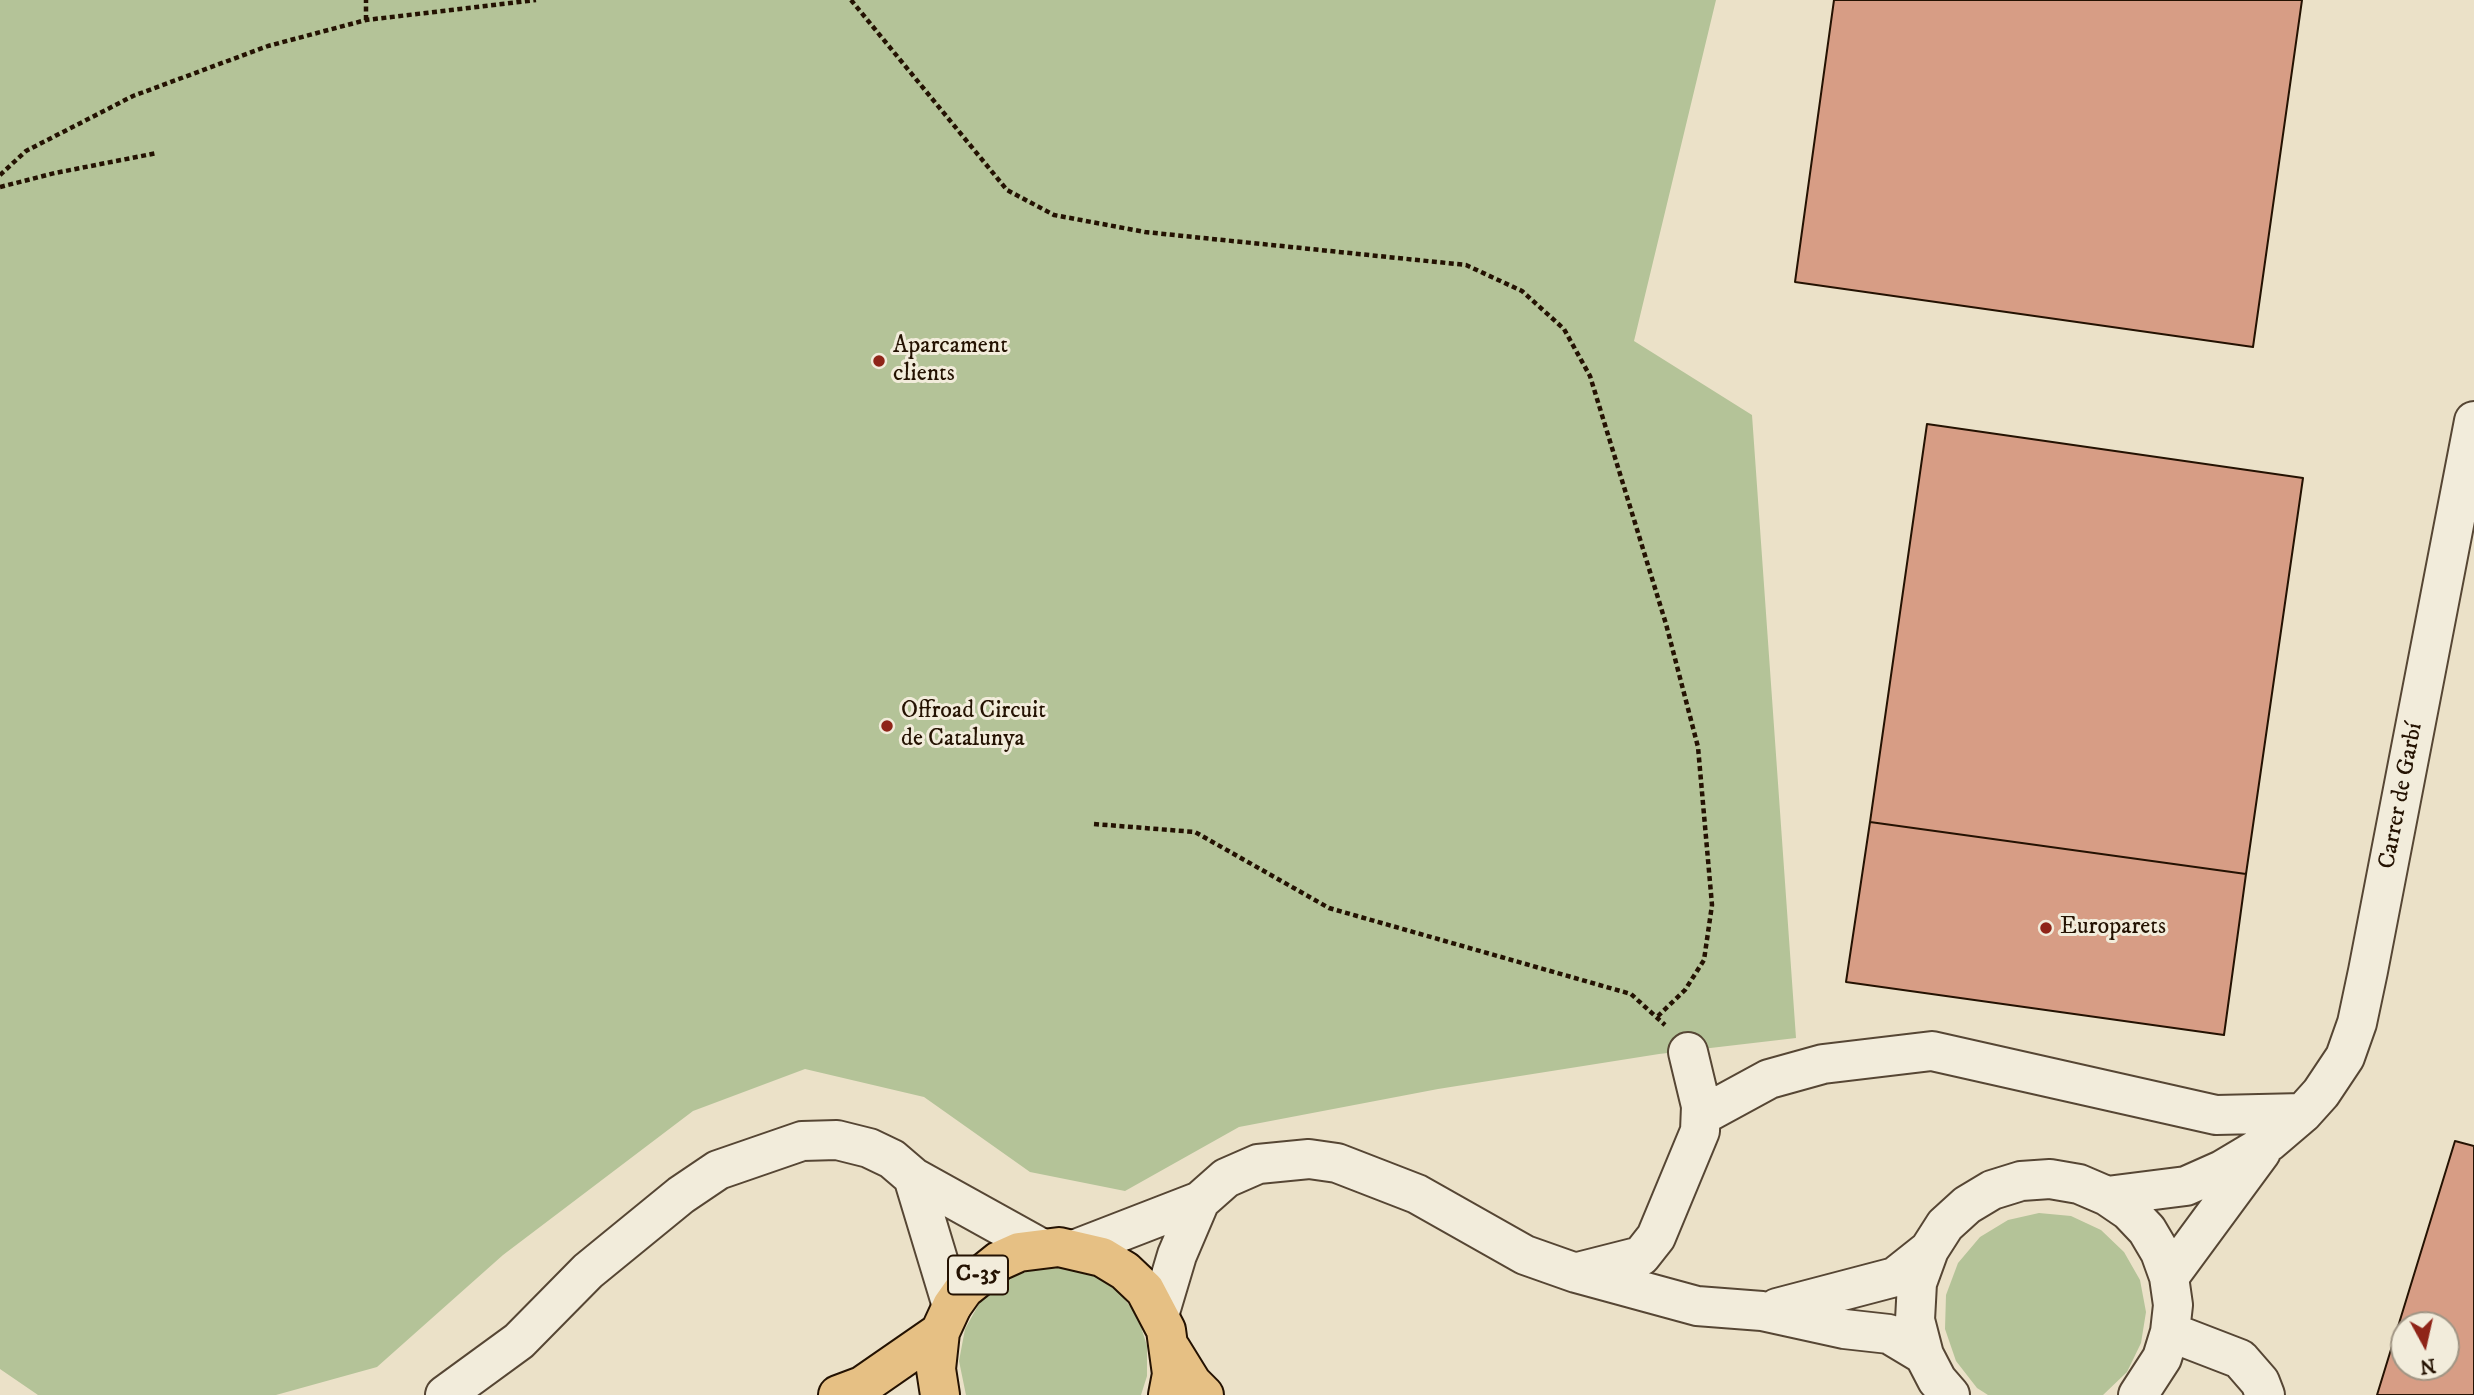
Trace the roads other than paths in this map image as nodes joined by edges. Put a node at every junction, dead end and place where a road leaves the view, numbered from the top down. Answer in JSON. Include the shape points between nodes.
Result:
{"nodes":[{"id":1,"x":2474,"y":421,"type":"edge"},
{"id":2,"x":1688,"y":1052,"type":"dead end"},
{"id":3,"x":2303,"y":1113,"type":"junction"},
{"id":4,"x":1701,"y":1116,"type":"junction"},
{"id":5,"x":2269,"y":1142,"type":"junction"},
{"id":6,"x":914,"y":1177,"type":"junction"},
{"id":7,"x":2107,"y":1196,"type":"junction"},
{"id":8,"x":1200,"y":1202,"type":"junction"},
{"id":9,"x":1656,"y":1237,"type":"junction"},
{"id":10,"x":1058,"y":1249,"type":"junction"},
{"id":11,"x":1929,"y":1250,"type":"junction"},
{"id":12,"x":1576,"y":1273,"type":"junction"},
{"id":13,"x":2169,"y":1277,"type":"junction"},
{"id":14,"x":1697,"y":1306,"type":"junction"},
{"id":15,"x":1762,"y":1311,"type":"junction"},
{"id":16,"x":1160,"y":1312,"type":"junction"},
{"id":17,"x":946,"y":1319,"type":"junction"},
{"id":18,"x":2171,"y":1332,"type":"junction"},
{"id":19,"x":1171,"y":1349,"type":"junction"},
{"id":20,"x":1924,"y":1354,"type":"junction"},
{"id":21,"x":2146,"y":1391,"type":"edge"},
{"id":22,"x":445,"y":1395,"type":"edge"},
{"id":23,"x":838,"y":1395,"type":"edge"},
{"id":24,"x":940,"y":1395,"type":"edge"},
{"id":25,"x":1168,"y":1395,"type":"edge"},
{"id":26,"x":1204,"y":1395,"type":"edge"},
{"id":27,"x":1950,"y":1395,"type":"edge"},
{"id":28,"x":2265,"y":1395,"type":"edge"}],
"edges":[{"from":1,"to":3,"type":"street","name":"Carrer de Garbí","via":[[2357,1023],[2345,1057]]},
{"from":2,"to":4,"type":"street"},
{"from":3,"to":4,"type":"street","via":[[2216,1115],[1932,1051],[1823,1065],[1769,1079]]},
{"from":3,"to":5,"type":"street","name":"Carrer de Garbí"},
{"from":4,"to":9,"type":"street","via":[[1700,1130]]},
{"from":5,"to":7,"type":"street","name":"Carrer de Garbí","via":[[2186,1186]]},
{"from":5,"to":13,"type":"street","name":"Carrer de Garbí"},
{"from":6,"to":10,"type":"street"},
{"from":6,"to":17,"type":"street"},
{"from":6,"to":22,"type":"street","via":[[892,1159],[837,1140],[802,1141],[718,1170],[588,1271],[519,1341]]},
{"from":7,"to":11,"type":"street","via":[[2079,1184],[2050,1180],[1992,1189],[1945,1225]]},
{"from":7,"to":13,"type":"street","via":[[2147,1230]]},
{"from":8,"to":10,"type":"street"},
{"from":8,"to":12,"type":"street","via":[[1226,1178],[1258,1164],[1309,1159],[1337,1163],[1417,1194],[1524,1255]]},
{"from":8,"to":16,"type":"street","via":[[1177,1255]]},
{"from":9,"to":12,"type":"street","via":[[1641,1256]]},
{"from":9,"to":14,"type":"street","via":[[1659,1258],[1671,1282]]},
{"from":10,"to":16,"type":"highway","via":[[1102,1257],[1125,1271]]},
{"from":10,"to":17,"type":"highway","number":"C-35","via":[[999,1261],[964,1289]]},
{"from":11,"to":15,"type":"street","via":[[1895,1277]]},
{"from":11,"to":20,"type":"street","via":[[1916,1296],[1915,1320]]},
{"from":12,"to":14,"type":"street"},
{"from":13,"to":18,"type":"street"},
{"from":14,"to":15,"type":"street"},
{"from":15,"to":20,"type":"street","via":[[1889,1334]]},
{"from":16,"to":19,"type":"highway"},
{"from":17,"to":23,"type":"highway","number":"C-35","via":[[862,1386]]},
{"from":17,"to":24,"type":"highway","via":[[936,1369]]},
{"from":18,"to":21,"type":"street"},
{"from":18,"to":28,"type":"street","via":[[2240,1359]]},
{"from":19,"to":25,"type":"highway"},
{"from":19,"to":26,"type":"highway"},
{"from":20,"to":27,"type":"street"}]}
